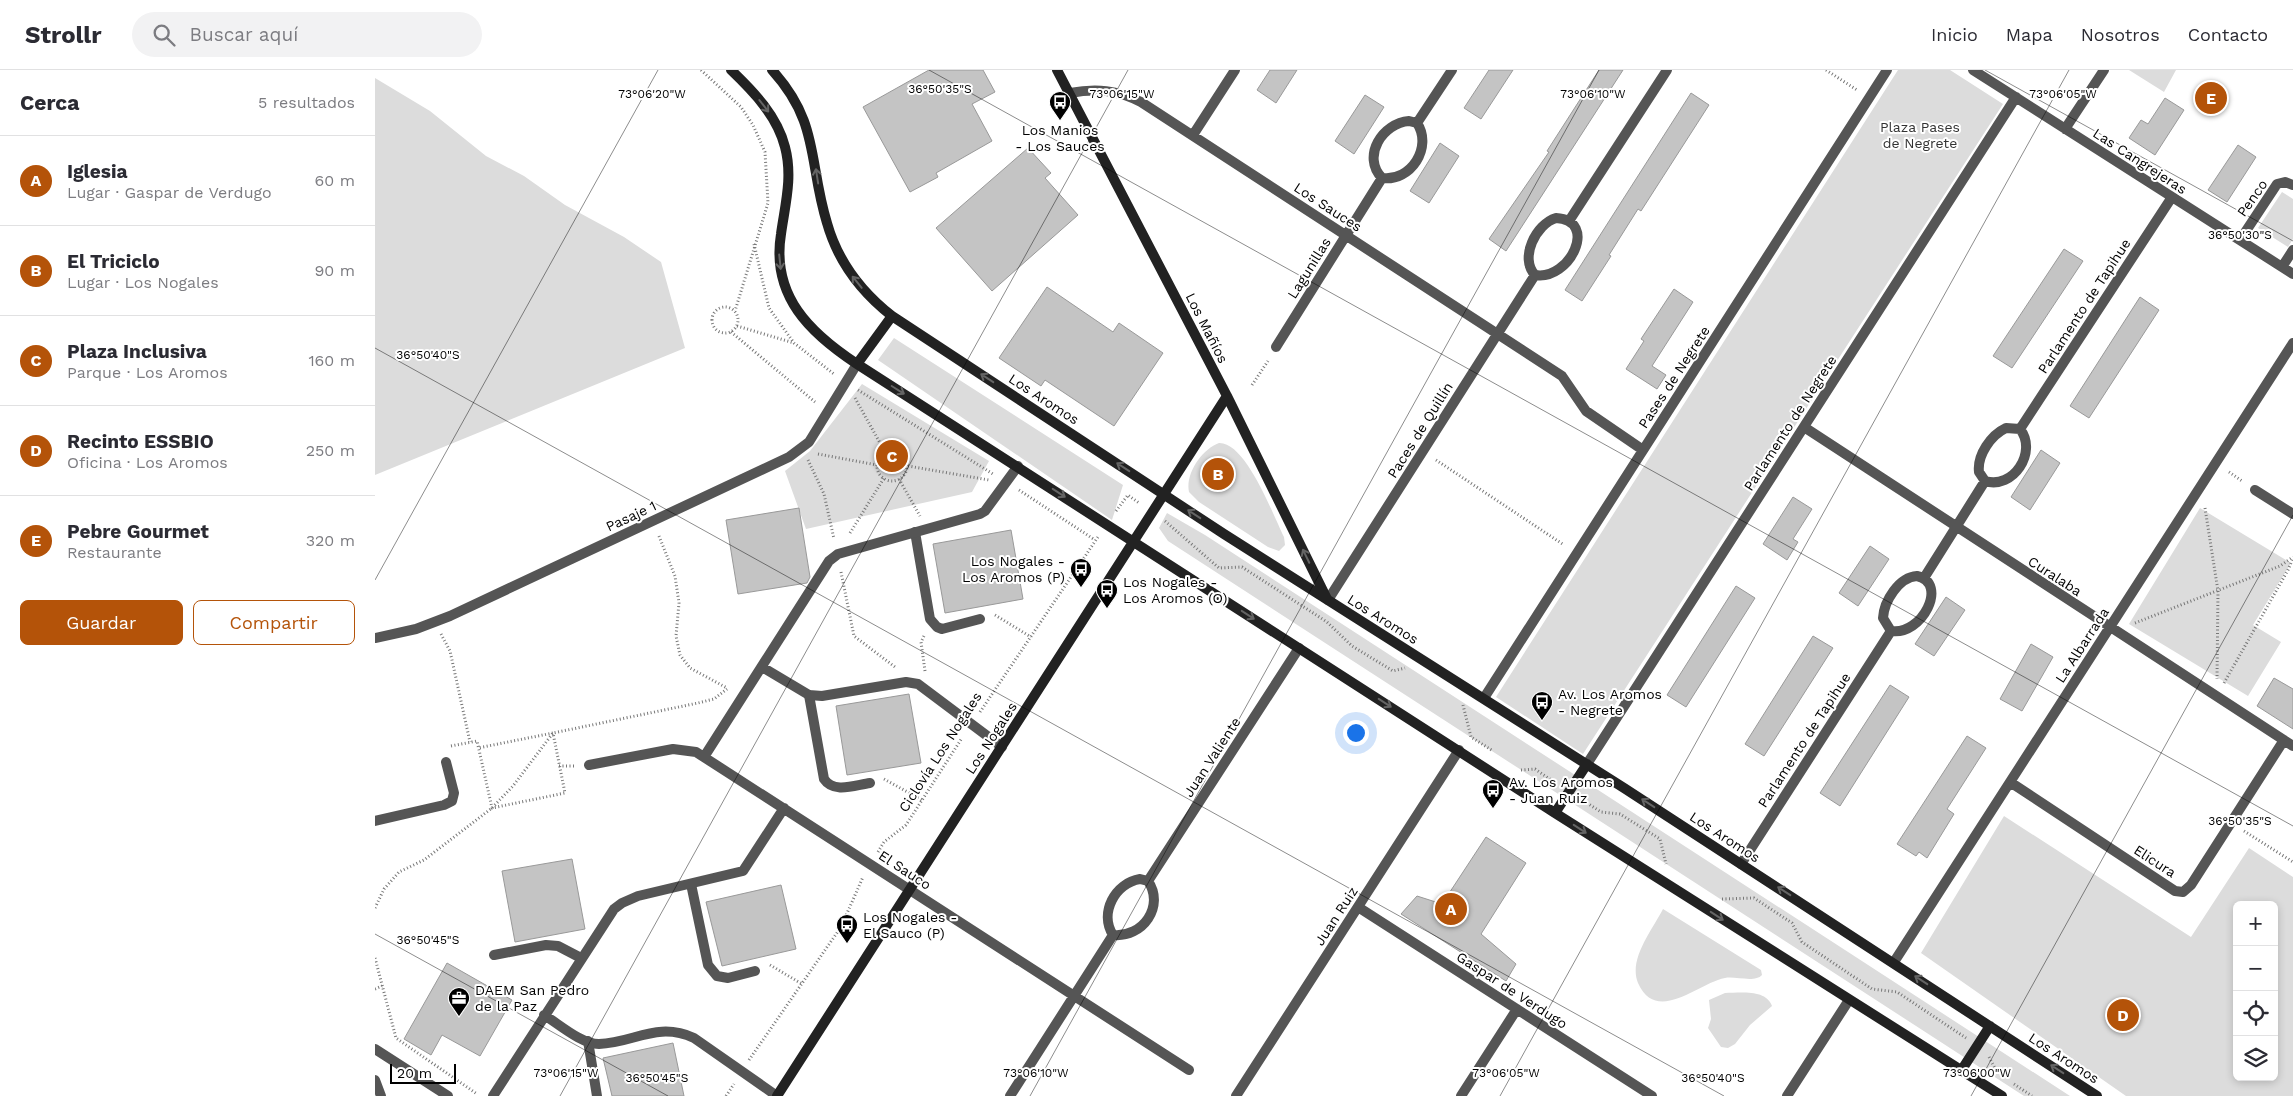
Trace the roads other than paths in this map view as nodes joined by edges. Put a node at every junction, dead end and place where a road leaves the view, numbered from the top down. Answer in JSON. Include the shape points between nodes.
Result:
{"nodes":[{"id":1,"x":731,"y":70,"type":"edge"},
{"id":2,"x":772,"y":70,"type":"edge"},
{"id":3,"x":1057,"y":70,"type":"edge"},
{"id":4,"x":1235,"y":70,"type":"edge"},
{"id":5,"x":1452,"y":70,"type":"edge"},
{"id":6,"x":1667,"y":70,"type":"edge"},
{"id":7,"x":1887,"y":70,"type":"edge"},
{"id":8,"x":1973,"y":70,"type":"edge"},
{"id":9,"x":2103,"y":70,"type":"edge"},
{"id":10,"x":1070,"y":93,"type":"junction"},
{"id":11,"x":2016,"y":97,"type":"junction"},
{"id":12,"x":1417,"y":123,"type":"junction"},
{"id":13,"x":2065,"y":129,"type":"junction"},
{"id":14,"x":1193,"y":135,"type":"junction"},
{"id":15,"x":1382,"y":178,"type":"junction"},
{"id":16,"x":2293,"y":186,"type":"edge"},
{"id":17,"x":2171,"y":197,"type":"junction"},
{"id":18,"x":1569,"y":221,"type":"junction"},
{"id":19,"x":1345,"y":235,"type":"junction"},
{"id":20,"x":2240,"y":240,"type":"junction"},
{"id":21,"x":2293,"y":250,"type":"edge"},
{"id":22,"x":2282,"y":267,"type":"junction"},
{"id":23,"x":2293,"y":274,"type":"edge"},
{"id":24,"x":1535,"y":275,"type":"junction"},
{"id":25,"x":891,"y":316,"type":"junction"},
{"id":26,"x":1497,"y":334,"type":"junction"},
{"id":27,"x":2293,"y":343,"type":"edge"},
{"id":28,"x":1276,"y":348,"type":"road end"},
{"id":29,"x":857,"y":364,"type":"junction"},
{"id":30,"x":1227,"y":396,"type":"junction"},
{"id":31,"x":1804,"y":427,"type":"junction"},
{"id":32,"x":2020,"y":429,"type":"junction"},
{"id":33,"x":1643,"y":450,"type":"junction"},
{"id":34,"x":1018,"y":466,"type":"junction"},
{"id":35,"x":1985,"y":481,"type":"junction"},
{"id":36,"x":2255,"y":490,"type":"road end"},
{"id":37,"x":1164,"y":494,"type":"junction"},
{"id":38,"x":2293,"y":514,"type":"edge"},
{"id":39,"x":1956,"y":527,"type":"junction"},
{"id":40,"x":915,"y":532,"type":"junction"},
{"id":41,"x":1134,"y":541,"type":"junction"},
{"id":42,"x":1924,"y":578,"type":"junction"},
{"id":43,"x":1328,"y":600,"type":"junction"},
{"id":44,"x":980,"y":619,"type":"road end"},
{"id":45,"x":2109,"y":628,"type":"junction"},
{"id":46,"x":1891,"y":631,"type":"junction"},
{"id":47,"x":375,"y":638,"type":"edge"},
{"id":48,"x":1299,"y":648,"type":"junction"},
{"id":49,"x":762,"y":667,"type":"junction"},
{"id":50,"x":809,"y":695,"type":"junction"},
{"id":51,"x":1483,"y":698,"type":"junction"},
{"id":52,"x":2288,"y":743,"type":"edge"},
{"id":53,"x":1001,"y":747,"type":"junction"},
{"id":54,"x":1459,"y":750,"type":"junction"},
{"id":55,"x":704,"y":757,"type":"junction"},
{"id":56,"x":446,"y":762,"type":"road end"},
{"id":57,"x":589,"y":764,"type":"dead end"},
{"id":58,"x":1587,"y":764,"type":"junction"},
{"id":59,"x":2010,"y":782,"type":"junction"},
{"id":60,"x":870,"y":783,"type":"road end"},
{"id":61,"x":784,"y":808,"type":"junction"},
{"id":62,"x":1555,"y":813,"type":"junction"},
{"id":63,"x":375,"y":821,"type":"edge"},
{"id":64,"x":1741,"y":864,"type":"junction"},
{"id":65,"x":1148,"y":880,"type":"junction"},
{"id":66,"x":691,"y":884,"type":"junction"},
{"id":67,"x":910,"y":889,"type":"junction"},
{"id":68,"x":1358,"y":907,"type":"junction"},
{"id":69,"x":1113,"y":935,"type":"junction"},
{"id":70,"x":494,"y":956,"type":"dead end"},
{"id":71,"x":581,"y":958,"type":"junction"},
{"id":72,"x":1894,"y":962,"type":"junction"},
{"id":73,"x":755,"y":971,"type":"road end"},
{"id":74,"x":1074,"y":996,"type":"junction"},
{"id":75,"x":1849,"y":1000,"type":"junction"},
{"id":76,"x":1517,"y":1009,"type":"junction"},
{"id":77,"x":545,"y":1015,"type":"junction"},
{"id":78,"x":1990,"y":1026,"type":"junction"},
{"id":79,"x":588,"y":1041,"type":"junction"},
{"id":80,"x":375,"y":1048,"type":"edge"},
{"id":81,"x":1189,"y":1070,"type":"dead end"},
{"id":82,"x":1961,"y":1071,"type":"junction"},
{"id":83,"x":375,"y":1080,"type":"edge"},
{"id":84,"x":381,"y":1096,"type":"edge"},
{"id":85,"x":448,"y":1096,"type":"edge"},
{"id":86,"x":493,"y":1096,"type":"edge"},
{"id":87,"x":597,"y":1096,"type":"edge"},
{"id":88,"x":777,"y":1096,"type":"edge"},
{"id":89,"x":1010,"y":1096,"type":"edge"},
{"id":90,"x":1236,"y":1096,"type":"edge"},
{"id":91,"x":1461,"y":1096,"type":"edge"},
{"id":92,"x":1652,"y":1096,"type":"edge"},
{"id":93,"x":1787,"y":1096,"type":"edge"},
{"id":94,"x":2002,"y":1096,"type":"edge"},
{"id":95,"x":2097,"y":1096,"type":"edge"}],
"edges":[{"from":1,"to":29,"type":"main road","one_way":true,"via":[[766,108],[785,148],[789,191],[779,254],[781,272],[793,305],[822,340]]},
{"from":25,"to":2,"type":"main road","name":"Los Aromos","one_way":true,"via":[[860,287],[835,246],[821,200],[807,126],[795,99]]},
{"from":3,"to":10,"type":"main road","name":"Los Mañíos"},
{"from":4,"to":14,"type":"street"},
{"from":5,"to":12,"type":"street"},
{"from":6,"to":18,"type":"street"},
{"from":7,"to":33,"type":"street","name":"Pases de Negrete"},
{"from":8,"to":11,"type":"street","name":"Las Cangrejeras"},
{"from":9,"to":13,"type":"street"},
{"from":10,"to":14,"type":"street","name":"Los Sauces","via":[[1102,89],[1129,95]]},
{"from":10,"to":30,"type":"main road","name":"Los Mañíos"},
{"from":11,"to":13,"type":"street","name":"Las Cangrejeras"},
{"from":11,"to":31,"type":"street","name":"Parlamento de Negrete"},
{"from":12,"to":15,"type":"street","via":[[1422,130],[1423,144],[1411,167],[1397,178]]},
{"from":12,"to":15,"type":"street","via":[[1394,124],[1375,148],[1373,160]]},
{"from":13,"to":17,"type":"street","name":"Las Cangrejeras"},
{"from":14,"to":19,"type":"street","name":"Los Sauces"},
{"from":15,"to":19,"type":"street","name":"Lagunillas"},
{"from":16,"to":20,"type":"street","name":"Penco","via":[[2285,182],[2277,184]]},
{"from":17,"to":20,"type":"street","name":"Las Cangrejeras"},
{"from":17,"to":32,"type":"street","name":"Parlamento de Tapihue"},
{"from":18,"to":24,"type":"street","via":[[1578,235],[1575,250],[1557,272],[1548,276]]},
{"from":18,"to":24,"type":"street","via":[[1557,218],[1542,228],[1527,256],[1530,270]]},
{"from":19,"to":26,"type":"street","name":"Los Sauces"},
{"from":19,"to":28,"type":"street","name":"Lagunillas"},
{"from":20,"to":22,"type":"street","name":"Las Cangrejeras"},
{"from":21,"to":22,"type":"street"},
{"from":22,"to":23,"type":"street","name":"Las Cangrejeras"},
{"from":24,"to":26,"type":"street","name":"Paces de Quillín"},
{"from":25,"to":29,"type":"main road"},
{"from":37,"to":25,"type":"main road","name":"Los Aromos","one_way":true},
{"from":26,"to":33,"type":"street","name":"Los Sauces","via":[[1562,376],[1586,411]]},
{"from":26,"to":43,"type":"street","name":"Paces de Quillín"},
{"from":27,"to":45,"type":"street","name":"La Albarrada"},
{"from":29,"to":34,"type":"main road","one_way":true},
{"from":29,"to":47,"type":"street","name":"Pasaje 1","via":[[809,442],[799,451],[435,622]]},
{"from":30,"to":37,"type":"main road","name":"Los Nogales"},
{"from":43,"to":30,"type":"main road","name":"Los Mañíos","one_way":true},
{"from":31,"to":39,"type":"street","name":"Curalaba"},
{"from":31,"to":58,"type":"street","name":"Parlamento de Negrete"},
{"from":32,"to":35,"type":"street","via":[[1999,431],[1985,450],[1978,464]]},
{"from":32,"to":35,"type":"street","via":[[2025,435],[2027,451],[2016,471],[2005,482]]},
{"from":33,"to":51,"type":"street","name":"Pases de Negrete"},
{"from":34,"to":40,"type":"street","via":[[980,514]]},
{"from":34,"to":41,"type":"main road","one_way":true},
{"from":35,"to":39,"type":"street"},
{"from":36,"to":38,"type":"street"},
{"from":37,"to":41,"type":"main road","name":"Los Nogales"},
{"from":43,"to":37,"type":"main road","name":"Los Aromos","one_way":true},
{"from":39,"to":42,"type":"street"},
{"from":39,"to":45,"type":"street","name":"Curalaba"},
{"from":40,"to":44,"type":"street","via":[[930,619],[941,628]]},
{"from":40,"to":49,"type":"street","via":[[838,554],[829,561]]},
{"from":41,"to":48,"type":"main road","one_way":true},
{"from":41,"to":53,"type":"main road","name":"Los Nogales"},
{"from":42,"to":46,"type":"street","via":[[1931,591],[1931,599],[1923,616],[1904,632]]},
{"from":42,"to":46,"type":"street","via":[[1905,579],[1886,606],[1883,618]]},
{"from":43,"to":51,"type":"main road","name":"Los Aromos"},
{"from":45,"to":52,"type":"street","name":"Curalaba"},
{"from":45,"to":59,"type":"street","name":"La Albarrada"},
{"from":46,"to":64,"type":"street","name":"Parlamento de Tapihue"},
{"from":48,"to":54,"type":"main road","one_way":true},
{"from":48,"to":65,"type":"street","name":"Juan Valiente"},
{"from":49,"to":50,"type":"street"},
{"from":49,"to":55,"type":"street"},
{"from":50,"to":53,"type":"street","via":[[822,696],[911,682],[922,686]]},
{"from":50,"to":60,"type":"street","via":[[824,779],[836,788]]},
{"from":51,"to":58,"type":"main road","name":"Los Aromos"},
{"from":52,"to":59,"type":"street","name":"Elicura","via":[[2191,885],[2179,892]]},
{"from":53,"to":67,"type":"main road","name":"Los Nogales"},
{"from":54,"to":62,"type":"main road"},
{"from":54,"to":68,"type":"street","name":"Juan Ruiz"},
{"from":55,"to":57,"type":"street","name":"El Sauco","via":[[687,750],[673,749]]},
{"from":55,"to":61,"type":"street","name":"El Sauco"},
{"from":56,"to":63,"type":"street","via":[[454,793],[452,801]]},
{"from":58,"to":62,"type":"main road"},
{"from":64,"to":58,"type":"main road","name":"Los Aromos","one_way":true},
{"from":59,"to":72,"type":"street","name":"La Albarrada"},
{"from":61,"to":66,"type":"street","via":[[743,871]]},
{"from":61,"to":67,"type":"street","name":"El Sauco"},
{"from":62,"to":75,"type":"main road","one_way":true},
{"from":72,"to":64,"type":"main road","name":"Los Aromos","one_way":true},
{"from":65,"to":69,"type":"street","via":[[1132,881],[1118,892],[1107,912]]},
{"from":65,"to":69,"type":"street","via":[[1155,902],[1148,918],[1131,934]]},
{"from":66,"to":71,"type":"street","via":[[621,903],[608,916]]},
{"from":66,"to":73,"type":"street","via":[[708,965],[717,976],[728,978]]},
{"from":67,"to":74,"type":"street","name":"El Sauco"},
{"from":67,"to":88,"type":"main road","name":"Los Nogales"},
{"from":68,"to":76,"type":"street","name":"Gaspar de Verdugo"},
{"from":68,"to":90,"type":"street","name":"Juan Ruiz"},
{"from":69,"to":74,"type":"street"},
{"from":70,"to":71,"type":"street","via":[[546,945],[558,946]]},
{"from":71,"to":77,"type":"street"},
{"from":78,"to":72,"type":"main road","name":"Los Aromos","one_way":true},
{"from":74,"to":81,"type":"street","name":"El Sauco"},
{"from":74,"to":89,"type":"street"},
{"from":75,"to":82,"type":"main road"},
{"from":75,"to":93,"type":"street"},
{"from":76,"to":91,"type":"street"},
{"from":76,"to":92,"type":"street","name":"Gaspar de Verdugo"},
{"from":77,"to":79,"type":"street"},
{"from":77,"to":86,"type":"street"},
{"from":78,"to":82,"type":"main road"},
{"from":95,"to":78,"type":"main road","name":"Los Aromos","one_way":true},
{"from":79,"to":87,"type":"street"},
{"from":79,"to":88,"type":"street","via":[[598,1044],[679,1031]]},
{"from":80,"to":85,"type":"street"},
{"from":82,"to":94,"type":"main road"},
{"from":83,"to":84,"type":"street"}]}
